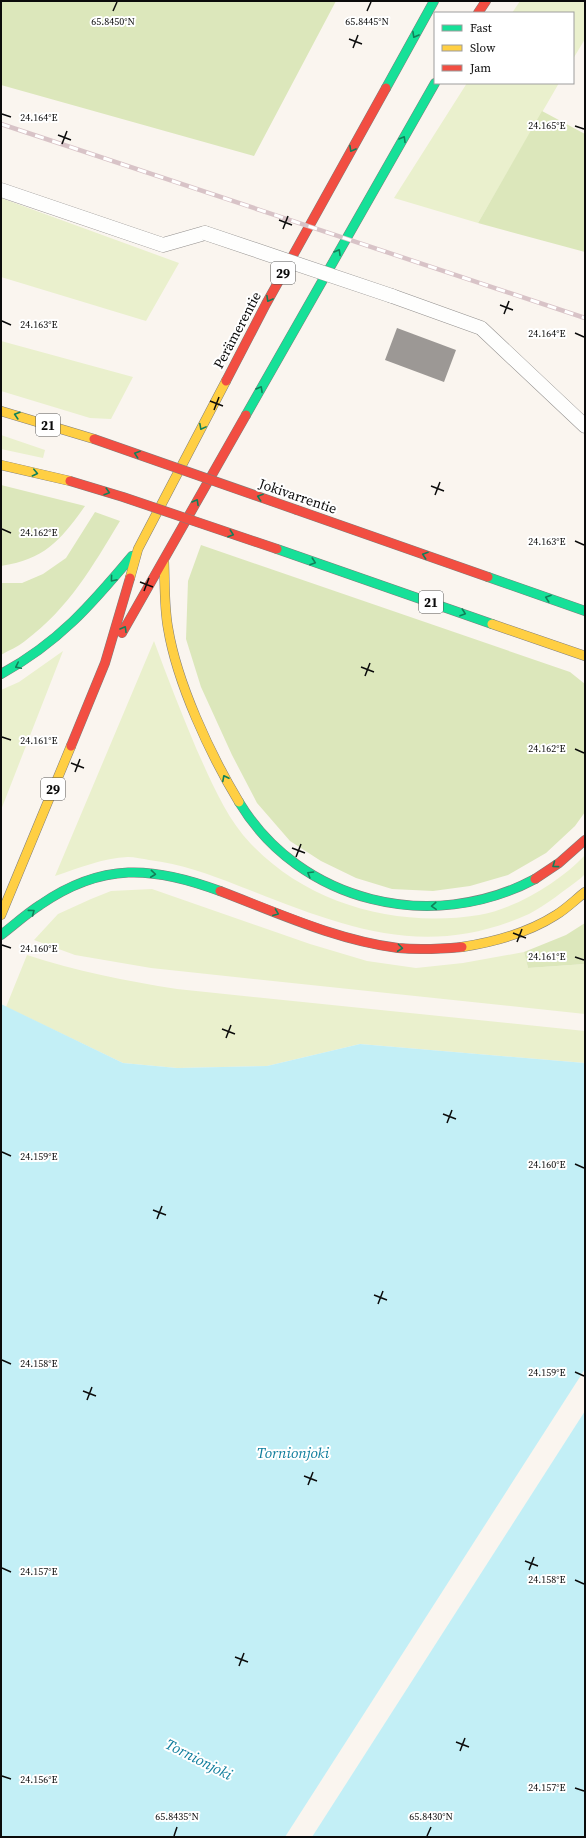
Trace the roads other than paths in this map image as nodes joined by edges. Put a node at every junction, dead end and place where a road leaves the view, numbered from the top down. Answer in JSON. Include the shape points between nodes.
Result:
{"nodes":[{"id":1,"x":434,"y":1,"type":"edge"},
{"id":2,"x":486,"y":1,"type":"edge"},
{"id":3,"x":479,"y":12,"type":"edge"},
{"id":4,"x":434,"y":84,"type":"edge"},
{"id":5,"x":1,"y":190,"type":"edge"},
{"id":6,"x":1,"y":411,"type":"edge"},
{"id":7,"x":585,"y":426,"type":"edge"},
{"id":8,"x":1,"y":465,"type":"edge"},
{"id":9,"x":138,"y":549,"type":"junction"},
{"id":10,"x":164,"y":561,"type":"junction"},
{"id":11,"x":585,"y":611,"type":"edge"},
{"id":12,"x":585,"y":656,"type":"edge"},
{"id":13,"x":105,"y":663,"type":"junction"},
{"id":14,"x":1,"y":674,"type":"edge"},
{"id":15,"x":585,"y":840,"type":"edge"},
{"id":16,"x":585,"y":892,"type":"edge"},
{"id":17,"x":1,"y":915,"type":"edge"},
{"id":18,"x":1,"y":935,"type":"edge"}],
"edges":[{"from":1,"to":9,"type":"highway","name":"Perämerentie","number":"29","one_way":true,"via":[[266,304]]},
{"from":2,"to":3,"type":"highway"},
{"from":10,"to":4,"type":"highway","name":"Perämerentie","number":"29","one_way":true},
{"from":5,"to":7,"type":"lane","bridge":true,"via":[[163,245],[205,233],[481,328]]},
{"from":11,"to":6,"type":"highway","name":"Jokivarrentie","number":"21","one_way":true,"bridge":true,"via":[[94,439]]},
{"from":8,"to":12,"type":"highway","number":"21","one_way":true,"bridge":true,"via":[[70,481],[123,497]]},
{"from":9,"to":13,"type":"highway","name":"Perämerentie","number":"29"},
{"from":9,"to":14,"type":"highway","one_way":true,"via":[[88,608],[56,639],[25,663]]},
{"from":13,"to":10,"type":"highway","name":"Perämerentie","number":"29","one_way":true},
{"from":15,"to":10,"type":"highway","one_way":true,"via":[[554,866],[518,886],[485,899],[454,905],[417,907],[387,904],[328,886],[296,865],[270,844],[251,820],[229,786],[208,744],[175,660],[168,628]]},
{"from":13,"to":17,"type":"highway","name":"Perämerentie","number":"29"},
{"from":18,"to":16,"type":"highway","one_way":true,"via":[[53,896],[92,879],[124,872],[183,878],[325,932],[370,944],[422,950],[475,946],[518,934],[555,916]]}]}
